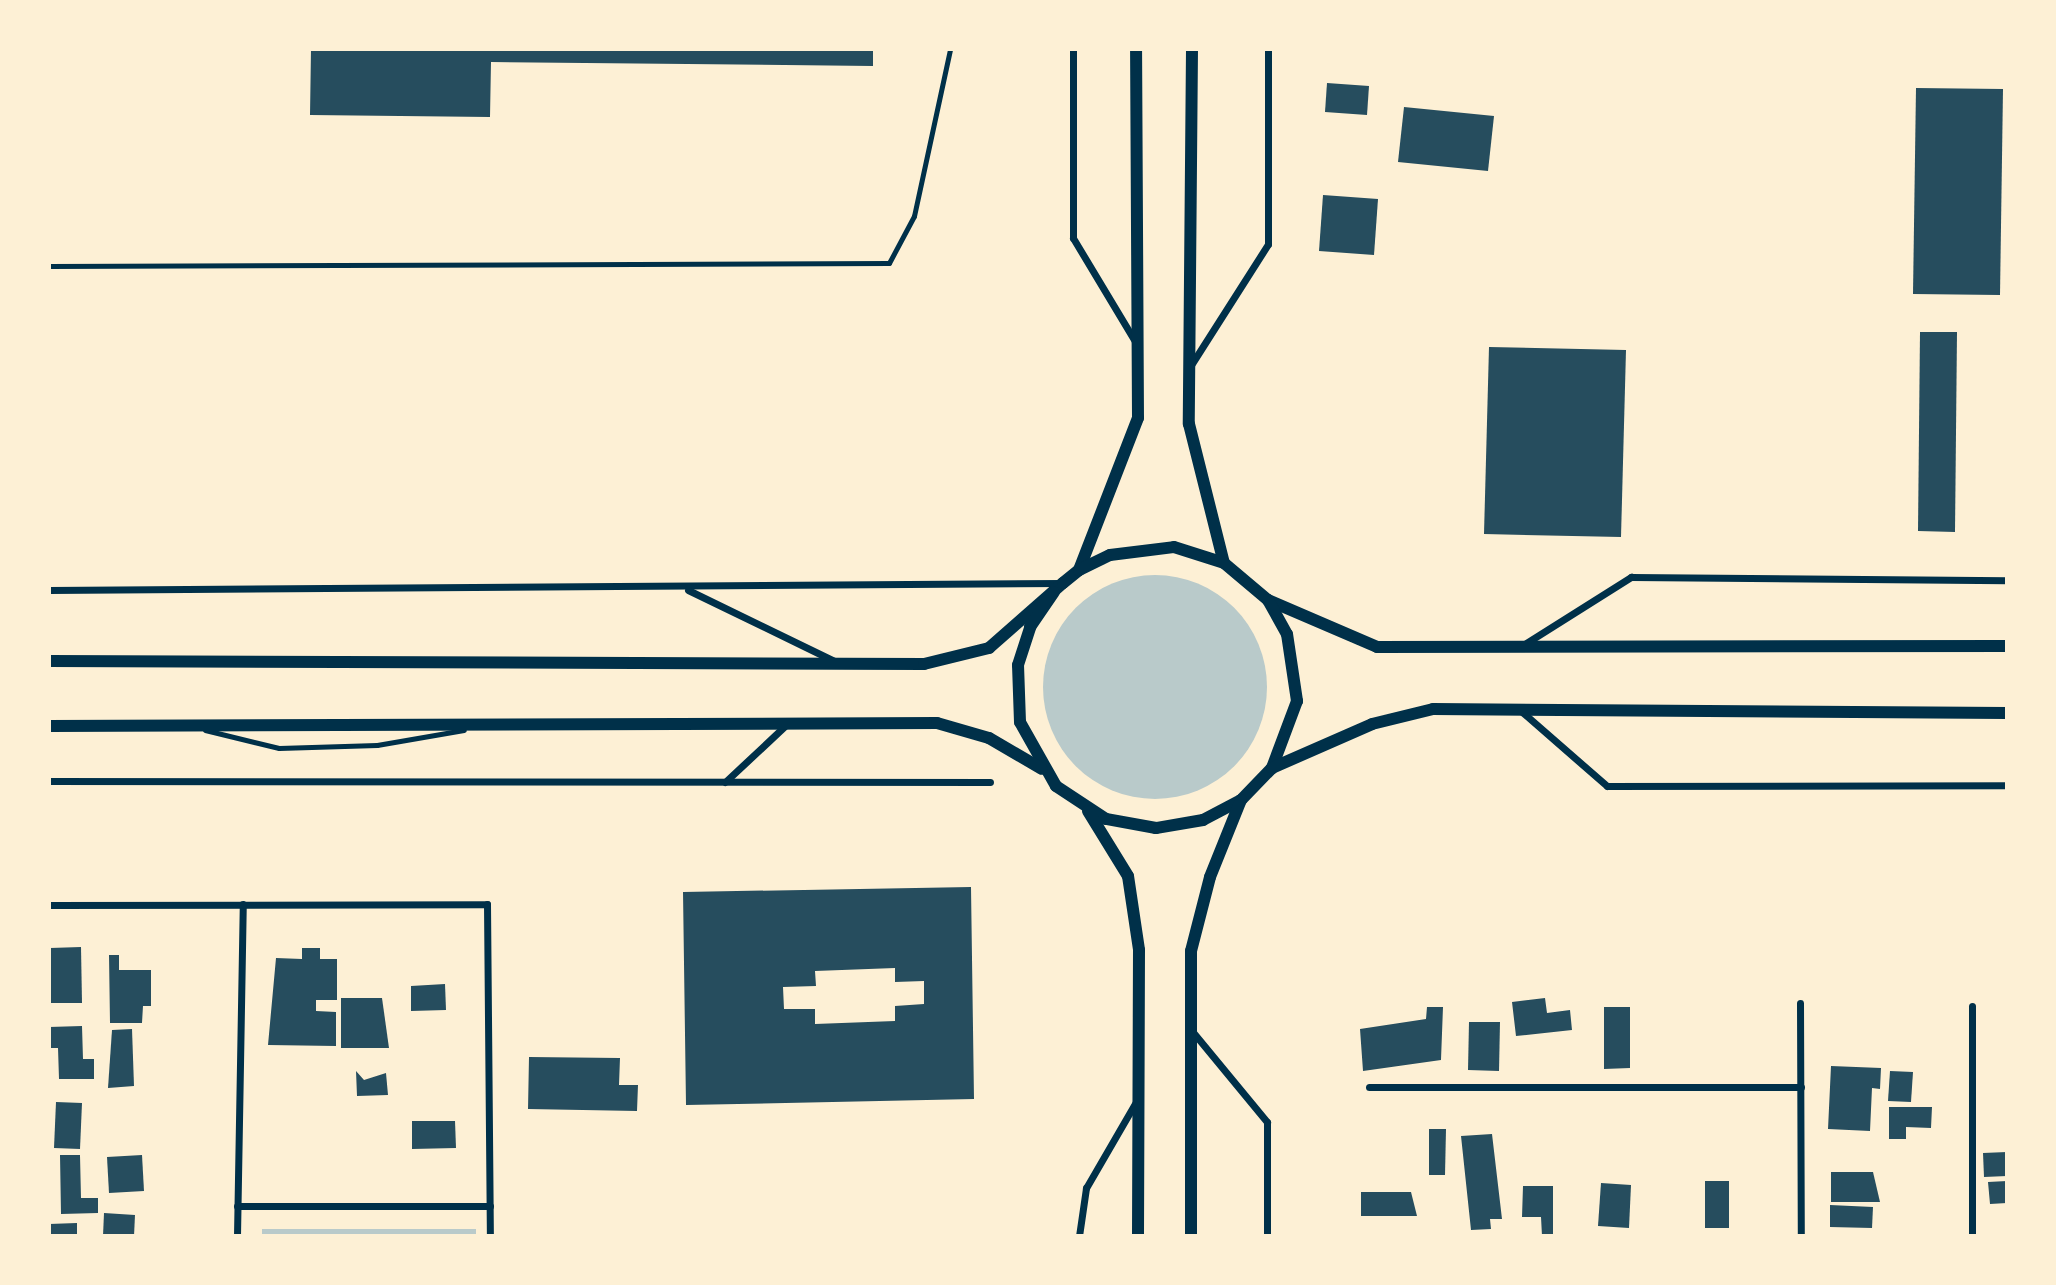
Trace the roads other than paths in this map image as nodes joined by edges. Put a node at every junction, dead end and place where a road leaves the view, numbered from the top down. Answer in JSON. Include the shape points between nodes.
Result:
{"nodes":[{"id":1,"x":950,"y":49,"type":"edge"},
{"id":2,"x":1073,"y":49,"type":"edge"},
{"id":3,"x":1136,"y":49,"type":"edge"},
{"id":4,"x":1192,"y":49,"type":"edge"},
{"id":5,"x":1268,"y":49,"type":"edge"},
{"id":6,"x":49,"y":266,"type":"edge"},
{"id":7,"x":1138,"y":346,"type":"junction"},
{"id":8,"x":1189,"y":368,"type":"junction"},
{"id":9,"x":1224,"y":563,"type":"junction"},
{"id":10,"x":1079,"y":570,"type":"junction"},
{"id":11,"x":2007,"y":580,"type":"edge"},
{"id":12,"x":1058,"y":587,"type":"junction"},
{"id":13,"x":684,"y":588,"type":"junction"},
{"id":14,"x":49,"y":590,"type":"edge"},
{"id":15,"x":1268,"y":600,"type":"junction"},
{"id":16,"x":2007,"y":646,"type":"edge"},
{"id":17,"x":1519,"y":648,"type":"junction"},
{"id":18,"x":50,"y":661,"type":"edge"},
{"id":19,"x":844,"y":666,"type":"junction"},
{"id":20,"x":1520,"y":710,"type":"junction"},
{"id":21,"x":2007,"y":713,"type":"edge"},
{"id":22,"x":790,"y":722,"type":"junction"},
{"id":23,"x":502,"y":723,"type":"junction"},
{"id":24,"x":182,"y":725,"type":"junction"},
{"id":25,"x":49,"y":726,"type":"edge"},
{"id":26,"x":1272,"y":768,"type":"junction"},
{"id":27,"x":1042,"y":769,"type":"junction"},
{"id":28,"x":49,"y":781,"type":"edge"},
{"id":29,"x":725,"y":782,"type":"junction"},
{"id":30,"x":990,"y":782,"type":"dead end"},
{"id":31,"x":2007,"y":785,"type":"edge"},
{"id":32,"x":1241,"y":800,"type":"junction"},
{"id":33,"x":1088,"y":810,"type":"junction"},
{"id":34,"x":243,"y":904,"type":"junction"},
{"id":35,"x":49,"y":905,"type":"edge"},
{"id":36,"x":1800,"y":1003,"type":"dead end"},
{"id":37,"x":1972,"y":1006,"type":"dead end"},
{"id":38,"x":1191,"y":1031,"type":"junction"},
{"id":39,"x":1369,"y":1087,"type":"dead end"},
{"id":40,"x":1801,"y":1087,"type":"junction"},
{"id":41,"x":1138,"y":1097,"type":"junction"},
{"id":42,"x":237,"y":1206,"type":"junction"},
{"id":43,"x":490,"y":1206,"type":"junction"},
{"id":44,"x":237,"y":1236,"type":"edge"},
{"id":45,"x":490,"y":1236,"type":"edge"},
{"id":46,"x":1079,"y":1236,"type":"edge"},
{"id":47,"x":1138,"y":1236,"type":"edge"},
{"id":48,"x":1191,"y":1236,"type":"edge"},
{"id":49,"x":1267,"y":1236,"type":"edge"},
{"id":50,"x":1801,"y":1236,"type":"edge"},
{"id":51,"x":1972,"y":1236,"type":"edge"}],
"edges":[{"from":1,"to":6,"type":"lane","via":[[915,216],[889,263]]},
{"from":2,"to":7,"type":"street","via":[[1073,238]]},
{"from":3,"to":7,"type":"street"},
{"from":4,"to":8,"type":"street"},
{"from":5,"to":8,"type":"street","via":[[1268,244]]},
{"from":7,"to":10,"type":"street","via":[[1138,418]]},
{"from":8,"to":9,"type":"street","via":[[1189,424]]},
{"from":9,"to":10,"type":"street","via":[[1174,547],[1110,555]]},
{"from":9,"to":15,"type":"street"},
{"from":10,"to":12,"type":"street"},
{"from":11,"to":17,"type":"street","via":[[1631,577]]},
{"from":12,"to":13,"type":"street"},
{"from":12,"to":19,"type":"street","via":[[989,648],[924,664]]},
{"from":12,"to":27,"type":"street","via":[[1030,627],[1018,664],[1020,722]]},
{"from":13,"to":14,"type":"street"},
{"from":13,"to":19,"type":"street"},
{"from":15,"to":17,"type":"street","via":[[1377,647]]},
{"from":15,"to":26,"type":"street","via":[[1287,634],[1297,701]]},
{"from":16,"to":17,"type":"street"},
{"from":18,"to":19,"type":"street","via":[[490,658]]},
{"from":20,"to":21,"type":"street"},
{"from":20,"to":26,"type":"street","via":[[1433,709],[1372,724]]},
{"from":20,"to":31,"type":"street","via":[[1607,786]]},
{"from":22,"to":23,"type":"street"},
{"from":22,"to":27,"type":"street","via":[[937,723],[989,738]]},
{"from":22,"to":29,"type":"street"},
{"from":23,"to":24,"type":"street"},
{"from":23,"to":24,"type":"lane","via":[[377,745],[279,748]]},
{"from":24,"to":25,"type":"street"},
{"from":26,"to":32,"type":"street"},
{"from":27,"to":33,"type":"street"},
{"from":28,"to":29,"type":"street"},
{"from":29,"to":30,"type":"street"},
{"from":32,"to":33,"type":"street","via":[[1203,820],[1156,828]]},
{"from":32,"to":38,"type":"street","via":[[1210,877],[1191,951]]},
{"from":33,"to":41,"type":"street","via":[[1128,876],[1139,950]]},
{"from":34,"to":35,"type":"street"},
{"from":34,"to":42,"type":"street"},
{"from":34,"to":43,"type":"street","via":[[487,904]]},
{"from":36,"to":40,"type":"street"},
{"from":37,"to":51,"type":"street"},
{"from":38,"to":48,"type":"street"},
{"from":38,"to":49,"type":"street","via":[[1267,1122]]},
{"from":39,"to":40,"type":"street"},
{"from":40,"to":50,"type":"street"},
{"from":41,"to":46,"type":"street","via":[[1086,1188]]},
{"from":41,"to":47,"type":"street"},
{"from":42,"to":43,"type":"street"},
{"from":42,"to":44,"type":"street"},
{"from":43,"to":45,"type":"street"}]}
